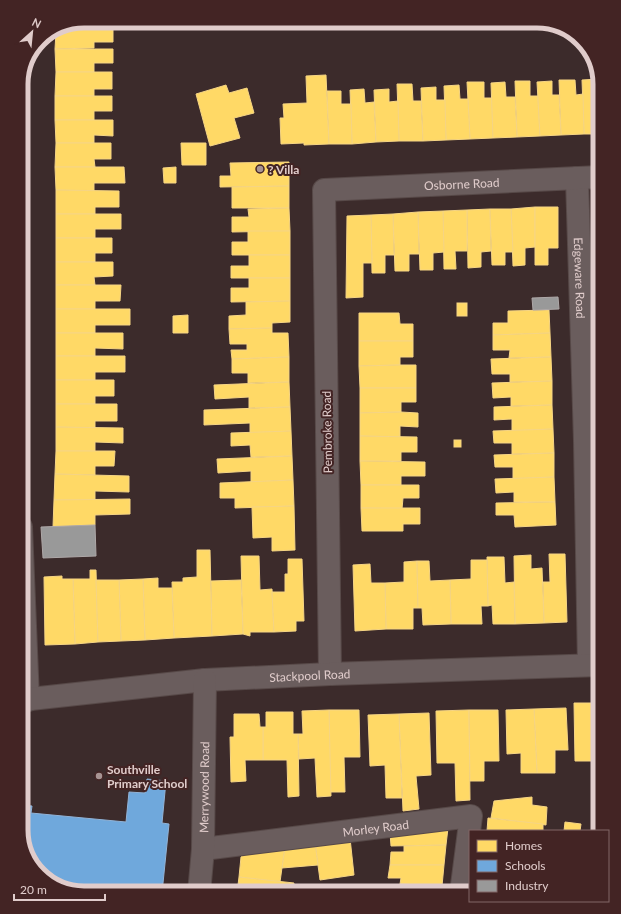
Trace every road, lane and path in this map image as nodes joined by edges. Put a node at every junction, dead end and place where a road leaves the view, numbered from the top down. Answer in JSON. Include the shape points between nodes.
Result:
{"nodes":[{"id":1,"x":593,"y":177,"type":"edge"},
{"id":2,"x":577,"y":178,"type":"junction"},
{"id":3,"x":324,"y":190,"type":"joint"},
{"id":4,"x":592,"y":440,"type":"edge"},
{"id":5,"x":593,"y":515,"type":"edge"},
{"id":6,"x":593,"y":665,"type":"edge"},
{"id":7,"x":330,"y":674,"type":"junction"},
{"id":8,"x":205,"y":680,"type":"junction"},
{"id":9,"x":28,"y":700,"type":"edge"},
{"id":10,"x":470,"y":830,"type":"edge"},
{"id":11,"x":469,"y":838,"type":"edge"},
{"id":12,"x":203,"y":849,"type":"junction"},
{"id":13,"x":200,"y":886,"type":"edge"},
{"id":14,"x":465,"y":886,"type":"edge"}],
"edges":[{"from":1,"to":2,"type":"street","name":"Osborne Road"},
{"from":2,"to":3,"type":"street","name":"Osborne Road"},
{"from":2,"to":4,"type":"street","name":"Edgeware Road"},
{"from":3,"to":7,"type":"street","name":"Pembroke Road"},
{"from":4,"to":5,"type":"street","name":"Edgeware Road"},
{"from":6,"to":7,"type":"street","name":"Stackpool Road"},
{"from":7,"to":8,"type":"street","name":"Stackpool Road"},
{"from":8,"to":9,"type":"street","name":"Stackpool Road"},
{"from":8,"to":12,"type":"street","name":"Merrywood Road"},
{"from":10,"to":12,"type":"street","name":"Morley Road","via":[[471,816]]},
{"from":11,"to":14,"type":"street","name":"Morley Road"},
{"from":12,"to":13,"type":"street","name":"Merrywood Road"}]}
